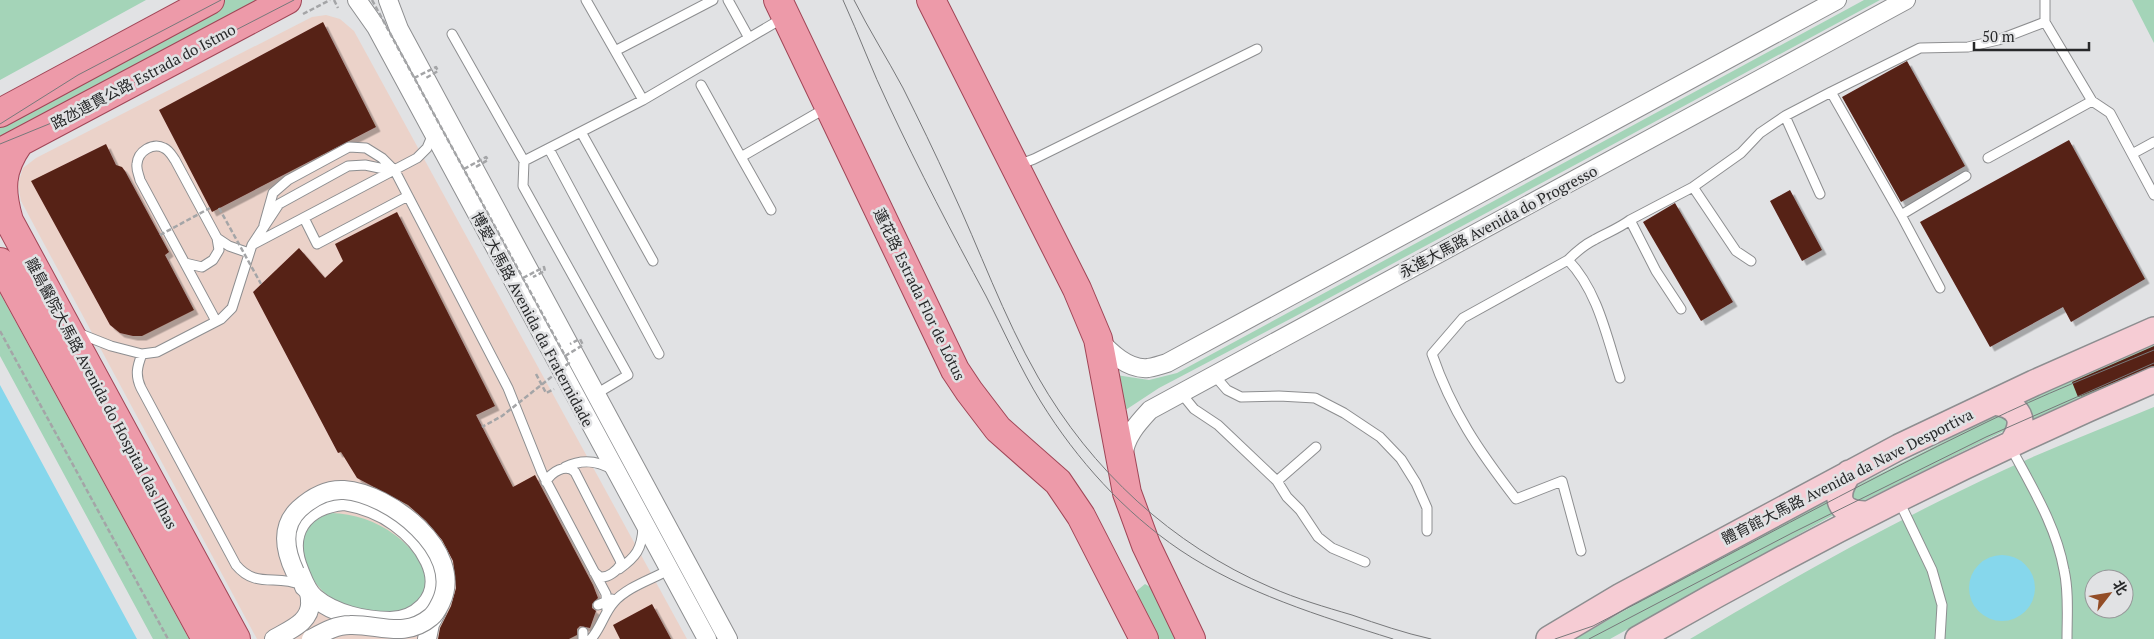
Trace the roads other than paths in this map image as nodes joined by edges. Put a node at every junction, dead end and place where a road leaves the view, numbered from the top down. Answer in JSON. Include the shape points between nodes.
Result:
{"nodes":[{"id":1,"x":210,"y":0,"type":"edge"},
{"id":2,"x":287,"y":0,"type":"edge"},
{"id":3,"x":357,"y":0,"type":"edge"},
{"id":4,"x":388,"y":0,"type":"edge"},
{"id":5,"x":586,"y":0,"type":"edge"},
{"id":6,"x":713,"y":0,"type":"edge"},
{"id":7,"x":728,"y":0,"type":"edge"},
{"id":8,"x":931,"y":0,"type":"edge"},
{"id":9,"x":1837,"y":0,"type":"edge"},
{"id":10,"x":1906,"y":0,"type":"edge"},
{"id":11,"x":2045,"y":0,"type":"edge"},
{"id":12,"x":782,"y":8,"type":"edge"},
{"id":13,"x":2045,"y":22,"type":"junction"},
{"id":14,"x":452,"y":34,"type":"dead end"},
{"id":15,"x":749,"y":38,"type":"junction"},
{"id":16,"x":1257,"y":49,"type":"dead end"},
{"id":17,"x":615,"y":51,"type":"junction"},
{"id":18,"x":701,"y":85,"type":"dead end"},
{"id":19,"x":1831,"y":92,"type":"junction"},
{"id":20,"x":643,"y":100,"type":"junction"},
{"id":21,"x":2092,"y":101,"type":"junction"},
{"id":22,"x":828,"y":106,"type":"junction"},
{"id":23,"x":0,"y":113,"type":"edge"},
{"id":24,"x":1785,"y":116,"type":"junction"},
{"id":25,"x":581,"y":132,"type":"junction"},
{"id":26,"x":433,"y":134,"type":"junction"},
{"id":27,"x":2154,"y":142,"type":"edge"},
{"id":28,"x":10,"y":147,"type":"edge"},
{"id":29,"x":549,"y":149,"type":"junction"},
{"id":30,"x":2132,"y":154,"type":"junction"},
{"id":31,"x":741,"y":157,"type":"junction"},
{"id":32,"x":1988,"y":158,"type":"dead end"},
{"id":33,"x":524,"y":162,"type":"junction"},
{"id":34,"x":1015,"y":166,"type":"junction"},
{"id":35,"x":395,"y":171,"type":"junction"},
{"id":36,"x":1966,"y":176,"type":"dead end"},
{"id":37,"x":1693,"y":187,"type":"junction"},
{"id":38,"x":1820,"y":194,"type":"dead end"},
{"id":39,"x":2154,"y":195,"type":"edge"},
{"id":40,"x":408,"y":196,"type":"junction"},
{"id":41,"x":771,"y":210,"type":"dead end"},
{"id":42,"x":1901,"y":215,"type":"junction"},
{"id":43,"x":304,"y":218,"type":"junction"},
{"id":44,"x":1630,"y":220,"type":"junction"},
{"id":45,"x":264,"y":225,"type":"junction"},
{"id":46,"x":217,"y":238,"type":"junction"},
{"id":47,"x":250,"y":249,"type":"junction"},
{"id":48,"x":1568,"y":260,"type":"junction"},
{"id":49,"x":653,"y":261,"type":"dead end"},
{"id":50,"x":1751,"y":261,"type":"dead end"},
{"id":51,"x":0,"y":262,"type":"edge"},
{"id":52,"x":185,"y":263,"type":"junction"},
{"id":53,"x":1940,"y":288,"type":"dead end"},
{"id":54,"x":1681,"y":309,"type":"dead end"},
{"id":55,"x":216,"y":321,"type":"junction"},
{"id":56,"x":66,"y":328,"type":"junction"},
{"id":57,"x":2154,"y":330,"type":"edge"},
{"id":58,"x":1098,"y":339,"type":"junction"},
{"id":59,"x":142,"y":354,"type":"junction"},
{"id":60,"x":659,"y":354,"type":"dead end"},
{"id":61,"x":1214,"y":375,"type":"junction"},
{"id":62,"x":1620,"y":378,"type":"dead end"},
{"id":63,"x":2154,"y":380,"type":"edge"},
{"id":64,"x":1181,"y":392,"type":"junction"},
{"id":65,"x":596,"y":394,"type":"junction"},
{"id":66,"x":1994,"y":402,"type":"junction"},
{"id":67,"x":2011,"y":443,"type":"junction"},
{"id":68,"x":1316,"y":447,"type":"dead end"},
{"id":69,"x":633,"y":462,"type":"junction"},
{"id":70,"x":565,"y":467,"type":"junction"},
{"id":71,"x":1122,"y":470,"type":"junction"},
{"id":72,"x":616,"y":471,"type":"junction"},
{"id":73,"x":1849,"y":473,"type":"junction"},
{"id":74,"x":1277,"y":481,"type":"junction"},
{"id":75,"x":546,"y":482,"type":"junction"},
{"id":76,"x":1898,"y":498,"type":"junction"},
{"id":77,"x":1864,"y":514,"type":"junction"},
{"id":78,"x":643,"y":522,"type":"junction"},
{"id":79,"x":1427,"y":531,"type":"dead end"},
{"id":80,"x":1581,"y":551,"type":"dead end"},
{"id":81,"x":685,"y":559,"type":"junction"},
{"id":82,"x":1365,"y":562,"type":"dead end"},
{"id":83,"x":669,"y":570,"type":"junction"},
{"id":84,"x":616,"y":571,"type":"junction"},
{"id":85,"x":594,"y":572,"type":"junction"},
{"id":86,"x":267,"y":580,"type":"junction"},
{"id":87,"x":297,"y":580,"type":"junction"},
{"id":88,"x":1165,"y":587,"type":"junction"},
{"id":89,"x":1126,"y":601,"type":"junction"},
{"id":90,"x":608,"y":605,"type":"junction"},
{"id":91,"x":598,"y":606,"type":"dead end"},
{"id":92,"x":437,"y":611,"type":"junction"},
{"id":93,"x":359,"y":617,"type":"junction"},
{"id":94,"x":390,"y":621,"type":"junction"},
{"id":95,"x":235,"y":636,"type":"edge"},
{"id":96,"x":206,"y":639,"type":"edge"},
{"id":97,"x":274,"y":639,"type":"edge"},
{"id":98,"x":296,"y":639,"type":"edge"},
{"id":99,"x":311,"y":639,"type":"edge"},
{"id":100,"x":415,"y":639,"type":"edge"},
{"id":101,"x":428,"y":639,"type":"edge"},
{"id":102,"x":591,"y":639,"type":"edge"},
{"id":103,"x":707,"y":639,"type":"edge"},
{"id":104,"x":728,"y":639,"type":"edge"},
{"id":105,"x":1144,"y":639,"type":"edge"},
{"id":106,"x":1191,"y":639,"type":"edge"},
{"id":107,"x":1549,"y":639,"type":"edge"},
{"id":108,"x":1638,"y":639,"type":"edge"},
{"id":109,"x":1940,"y":639,"type":"edge"},
{"id":110,"x":2067,"y":639,"type":"edge"}],
"edges":[{"from":1,"to":23,"type":"main road"},
{"from":2,"to":28,"type":"main road","name":"路氹連貫公路 Estrada do Istmo"},
{"from":3,"to":26,"type":"street","name":"博愛大馬路 Avenida da Fraternidade","via":[[376,27]]},
{"from":4,"to":65,"type":"street","name":"博愛大馬路 Avenida da Fraternidade","via":[[420,78],[568,350]]},
{"from":5,"to":17,"type":"lane"},
{"from":6,"to":17,"type":"lane"},
{"from":7,"to":15,"type":"lane"},
{"from":8,"to":34,"type":"main road"},
{"from":9,"to":58,"type":"street","via":[[1167,363],[1147,368],[1131,364],[1113,355]]},
{"from":10,"to":61,"type":"street","name":"永進大馬路 Avenida do Progresso"},
{"from":11,"to":13,"type":"lane"},
{"from":12,"to":15,"type":"lane"},
{"from":12,"to":22,"type":"main road","name":"蓮花路 Estrada Flor de Lótus"},
{"from":13,"to":19,"type":"lane","via":[[1998,40],[1968,47],[1920,48]]},
{"from":13,"to":21,"type":"lane"},
{"from":14,"to":33,"type":"lane"},
{"from":15,"to":20,"type":"lane"},
{"from":16,"to":34,"type":"lane"},
{"from":17,"to":20,"type":"lane"},
{"from":18,"to":31,"type":"lane"},
{"from":19,"to":24,"type":"lane"},
{"from":19,"to":42,"type":"lane"},
{"from":20,"to":25,"type":"lane"},
{"from":21,"to":30,"type":"lane","via":[[2110,113]]},
{"from":21,"to":32,"type":"lane"},
{"from":22,"to":31,"type":"lane"},
{"from":22,"to":89,"type":"main road","name":"蓮花路 Estrada Flor de Lótus","via":[[955,370],[1003,435],[1058,482],[1081,516]]},
{"from":24,"to":37,"type":"lane"},
{"from":24,"to":38,"type":"lane"},
{"from":25,"to":29,"type":"lane"},
{"from":25,"to":49,"type":"lane"},
{"from":26,"to":35,"type":"lane","via":[[427,148],[417,158]]},
{"from":26,"to":72,"type":"street","name":"博愛大馬路 Avenida da Fraternidade"},
{"from":27,"to":30,"type":"lane"},
{"from":28,"to":56,"type":"main road","name":"離島醫院大馬路 Avenida do Hospital das Ilhas","via":[[0,195],[9,221]]},
{"from":29,"to":33,"type":"lane"},
{"from":29,"to":60,"type":"lane"},
{"from":30,"to":39,"type":"lane"},
{"from":31,"to":41,"type":"lane"},
{"from":33,"to":65,"type":"lane","via":[[523,186],[628,375]]},
{"from":34,"to":58,"type":"main road","via":[[1077,288]]},
{"from":35,"to":40,"type":"lane"},
{"from":35,"to":43,"type":"lane"},
{"from":35,"to":45,"type":"lane","via":[[365,165],[348,166],[279,204]]},
{"from":35,"to":45,"type":"lane","via":[[366,148],[349,147],[288,180],[273,193]]},
{"from":36,"to":42,"type":"lane"},
{"from":37,"to":44,"type":"lane"},
{"from":37,"to":50,"type":"lane","via":[[1736,251]]},
{"from":40,"to":43,"type":"lane","via":[[317,244]]},
{"from":40,"to":75,"type":"lane","via":[[508,388]]},
{"from":42,"to":53,"type":"lane"},
{"from":43,"to":47,"type":"lane"},
{"from":44,"to":48,"type":"lane","via":[[1580,249]]},
{"from":44,"to":54,"type":"lane","via":[[1656,271]]},
{"from":45,"to":47,"type":"lane"},
{"from":46,"to":47,"type":"lane","via":[[229,246]]},
{"from":46,"to":52,"type":"lane","via":[[219,250],[213,260],[202,267]]},
{"from":46,"to":52,"type":"lane","via":[[170,153],[160,146],[144,151],[139,155],[137,164],[140,180]]},
{"from":47,"to":55,"type":"lane","via":[[232,308]]},
{"from":48,"to":62,"type":"lane","via":[[1590,289]]},
{"from":48,"to":80,"type":"lane","via":[[1463,318],[1432,354],[1462,423],[1516,499],[1562,481]]},
{"from":51,"to":96,"type":"main road","name":"離島醫院大馬路 Avenida do Hospital das Ilhas"},
{"from":52,"to":55,"type":"lane"},
{"from":55,"to":59,"type":"lane","via":[[157,352]]},
{"from":56,"to":59,"type":"lane","via":[[86,338]]},
{"from":56,"to":95,"type":"main road","name":"離島醫院大馬路 Avenida do Hospital das Ilhas"},
{"from":57,"to":66,"type":"main road","name":"體育館大馬路 Avenida da Nave Desportiva"},
{"from":58,"to":71,"type":"main road"},
{"from":59,"to":86,"type":"lane","via":[[137,378],[236,565],[243,574]]},
{"from":61,"to":64,"type":"street","name":"永進大馬路 Avenida do Progresso"},
{"from":61,"to":79,"type":"lane","via":[[1227,390],[1241,396],[1315,398],[1380,437],[1402,459],[1416,483],[1427,508]]},
{"from":63,"to":67,"type":"main road"},
{"from":64,"to":71,"type":"street","name":"永進大馬路 Avenida do Progresso","via":[[1150,410],[1134,426],[1124,447]]},
{"from":64,"to":74,"type":"lane","via":[[1194,408],[1218,425]]},
{"from":65,"to":69,"type":"street","name":"博愛大馬路 Avenida da Fraternidade"},
{"from":66,"to":67,"type":"main road","via":[[2008,404],[2019,415],[2020,430]]},
{"from":66,"to":73,"type":"main road","name":"體育館大馬路 Avenida da Nave Desportiva"},
{"from":67,"to":76,"type":"main road"},
{"from":67,"to":110,"type":"lane","via":[[2056,537],[2064,570]]},
{"from":68,"to":74,"type":"lane"},
{"from":69,"to":72,"type":"street"},
{"from":69,"to":81,"type":"street","name":"博愛大馬路 Avenida da Fraternidade"},
{"from":70,"to":72,"type":"lane","via":[[584,461]]},
{"from":70,"to":75,"type":"lane"},
{"from":70,"to":84,"type":"lane","via":[[575,472],[619,557],[621,564]]},
{"from":71,"to":88,"type":"main road","via":[[1136,519]]},
{"from":72,"to":78,"type":"street","name":"博愛大馬路 Avenida da Fraternidade"},
{"from":73,"to":77,"type":"main road","via":[[1841,484],[1839,495],[1843,506],[1852,514]]},
{"from":73,"to":107,"type":"main road","name":"體育館大馬路 Avenida da Nave Desportiva","via":[[1621,596]]},
{"from":74,"to":82,"type":"lane","via":[[1318,537],[1332,548]]},
{"from":75,"to":85,"type":"lane"},
{"from":76,"to":77,"type":"main road"},
{"from":76,"to":109,"type":"lane","via":[[1932,570],[1942,605]]},
{"from":77,"to":108,"type":"main road"},
{"from":78,"to":83,"type":"street","name":"博愛大馬路 Avenida da Fraternidade"},
{"from":78,"to":84,"type":"lane","via":[[637,554]]},
{"from":81,"to":83,"type":"lane"},
{"from":81,"to":104,"type":"street","name":"博愛大馬路 Avenida da Fraternidade"},
{"from":83,"to":90,"type":"lane"},
{"from":83,"to":103,"type":"street","name":"博愛大馬路 Avenida da Fraternidade"},
{"from":84,"to":85,"type":"lane","via":[[602,578]]},
{"from":85,"to":90,"type":"lane"},
{"from":86,"to":87,"type":"lane"},
{"from":86,"to":87,"type":"lane","via":[[276,577]]},
{"from":87,"to":92,"type":"street","bridge":true,"via":[[285,536],[290,520],[318,496],[343,490],[360,493],[395,509],[430,541],[442,562],[446,578],[444,596]]},
{"from":87,"to":93,"type":"street","via":[[330,608]]},
{"from":87,"to":94,"type":"street","via":[[294,549],[296,530],[301,521],[311,511],[332,502],[357,503],[395,521],[409,534],[423,550],[434,576],[435,588],[426,605],[410,617]]},
{"from":87,"to":97,"type":"street","via":[[310,603],[309,612],[304,620]]},
{"from":88,"to":89,"type":"main road","via":[[1154,580],[1134,581]]},
{"from":88,"to":106,"type":"main road"},
{"from":89,"to":105,"type":"main road","name":"蓮花路 Estrada Flor de Lótus"},
{"from":90,"to":91,"type":"lane"},
{"from":90,"to":102,"type":"lane"},
{"from":92,"to":99,"type":"street","bridge":true,"via":[[408,629],[349,625],[327,630]]},
{"from":92,"to":101,"type":"street","via":[[430,624]]},
{"from":93,"to":94,"type":"street"},
{"from":93,"to":98,"type":"street","via":[[330,620]]},
{"from":94,"to":100,"type":"street","via":[[408,630]]}]}
